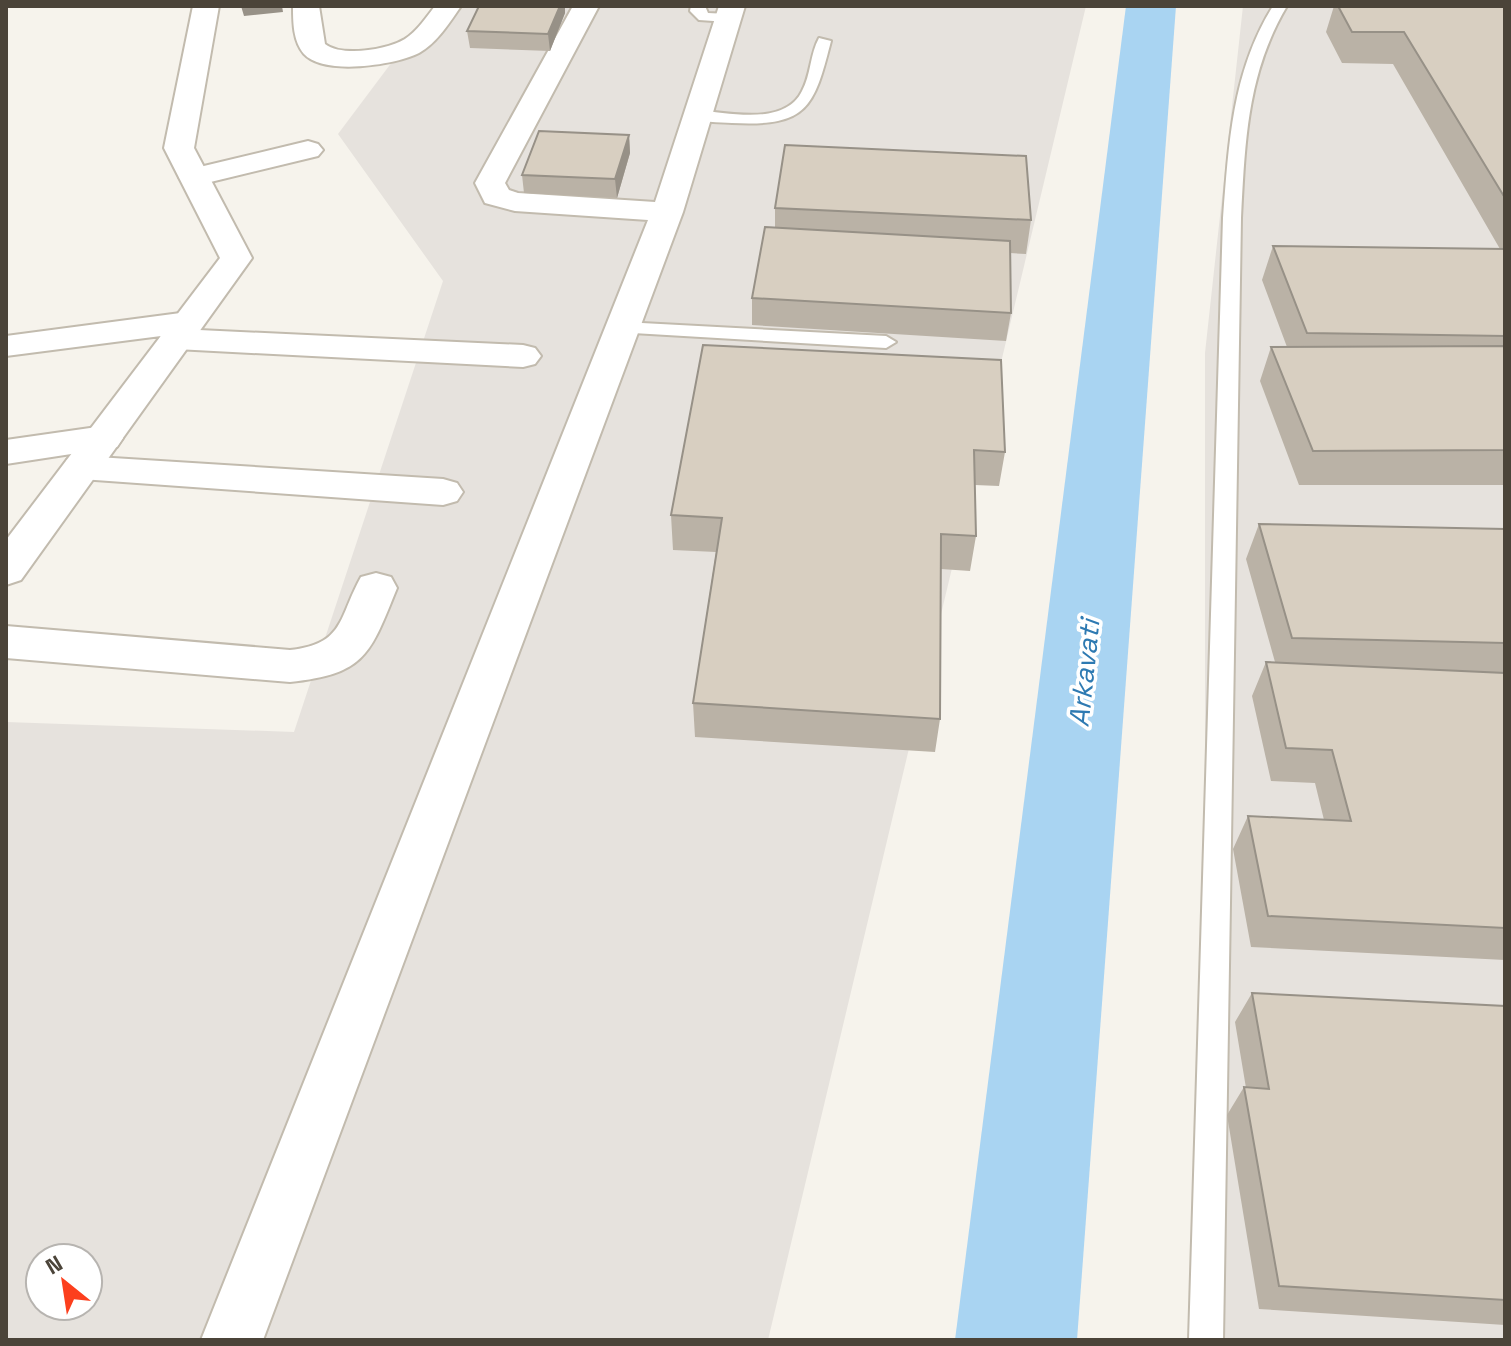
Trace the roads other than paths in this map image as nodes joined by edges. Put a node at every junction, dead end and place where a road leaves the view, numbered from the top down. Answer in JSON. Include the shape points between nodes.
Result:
{"nodes":[{"id":1,"x":206,"y":6,"type":"edge"},
{"id":2,"x":306,"y":6,"type":"edge"},
{"id":3,"x":448,"y":6,"type":"edge"},
{"id":4,"x":586,"y":6,"type":"edge"},
{"id":5,"x":1280,"y":6,"type":"edge"},
{"id":6,"x":720,"y":10,"type":"edge"},
{"id":7,"x":824,"y":41,"type":"dead end"},
{"id":8,"x":698,"y":115,"type":"junction"},
{"id":9,"x":308,"y":150,"type":"dead end"},
{"id":10,"x":194,"y":177,"type":"junction"},
{"id":11,"x":667,"y":212,"type":"junction"},
{"id":12,"x":623,"y":328,"type":"junction"},
{"id":13,"x":182,"y":330,"type":"junction"},
{"id":14,"x":886,"y":342,"type":"dead end"},
{"id":15,"x":6,"y":346,"type":"edge"},
{"id":16,"x":523,"y":356,"type":"dead end"},
{"id":17,"x":104,"y":438,"type":"junction"},
{"id":18,"x":6,"y":452,"type":"edge"},
{"id":19,"x":81,"y":469,"type":"junction"},
{"id":20,"x":443,"y":492,"type":"dead end"},
{"id":21,"x":6,"y":570,"type":"edge"},
{"id":22,"x":376,"y":588,"type":"dead end"},
{"id":23,"x":6,"y":642,"type":"edge"},
{"id":24,"x":232,"y":1340,"type":"edge"},
{"id":25,"x":1206,"y":1340,"type":"edge"}],
"edges":[{"from":1,"to":10,"type":"street","via":[[179,148]]},
{"from":2,"to":3,"type":"street","via":[[314,49],[329,59],[409,47]]},
{"from":4,"to":11,"type":"street","via":[[490,183],[496,196],[515,202]]},
{"from":5,"to":25,"type":"lane","via":[[1243,81],[1232,218]]},
{"from":6,"to":8,"type":"street"},
{"from":7,"to":8,"type":"lane","via":[[807,97],[787,113],[752,119]]},
{"from":8,"to":11,"type":"street"},
{"from":9,"to":10,"type":"street"},
{"from":10,"to":13,"type":"street","via":[[236,258]]},
{"from":11,"to":12,"type":"street"},
{"from":12,"to":14,"type":"lane"},
{"from":12,"to":24,"type":"street"},
{"from":13,"to":15,"type":"street"},
{"from":13,"to":16,"type":"street"},
{"from":13,"to":17,"type":"street"},
{"from":17,"to":18,"type":"street"},
{"from":17,"to":19,"type":"street"},
{"from":19,"to":20,"type":"street"},
{"from":19,"to":21,"type":"street"},
{"from":22,"to":23,"type":"street","via":[[349,650],[325,664],[290,666]]}]}
